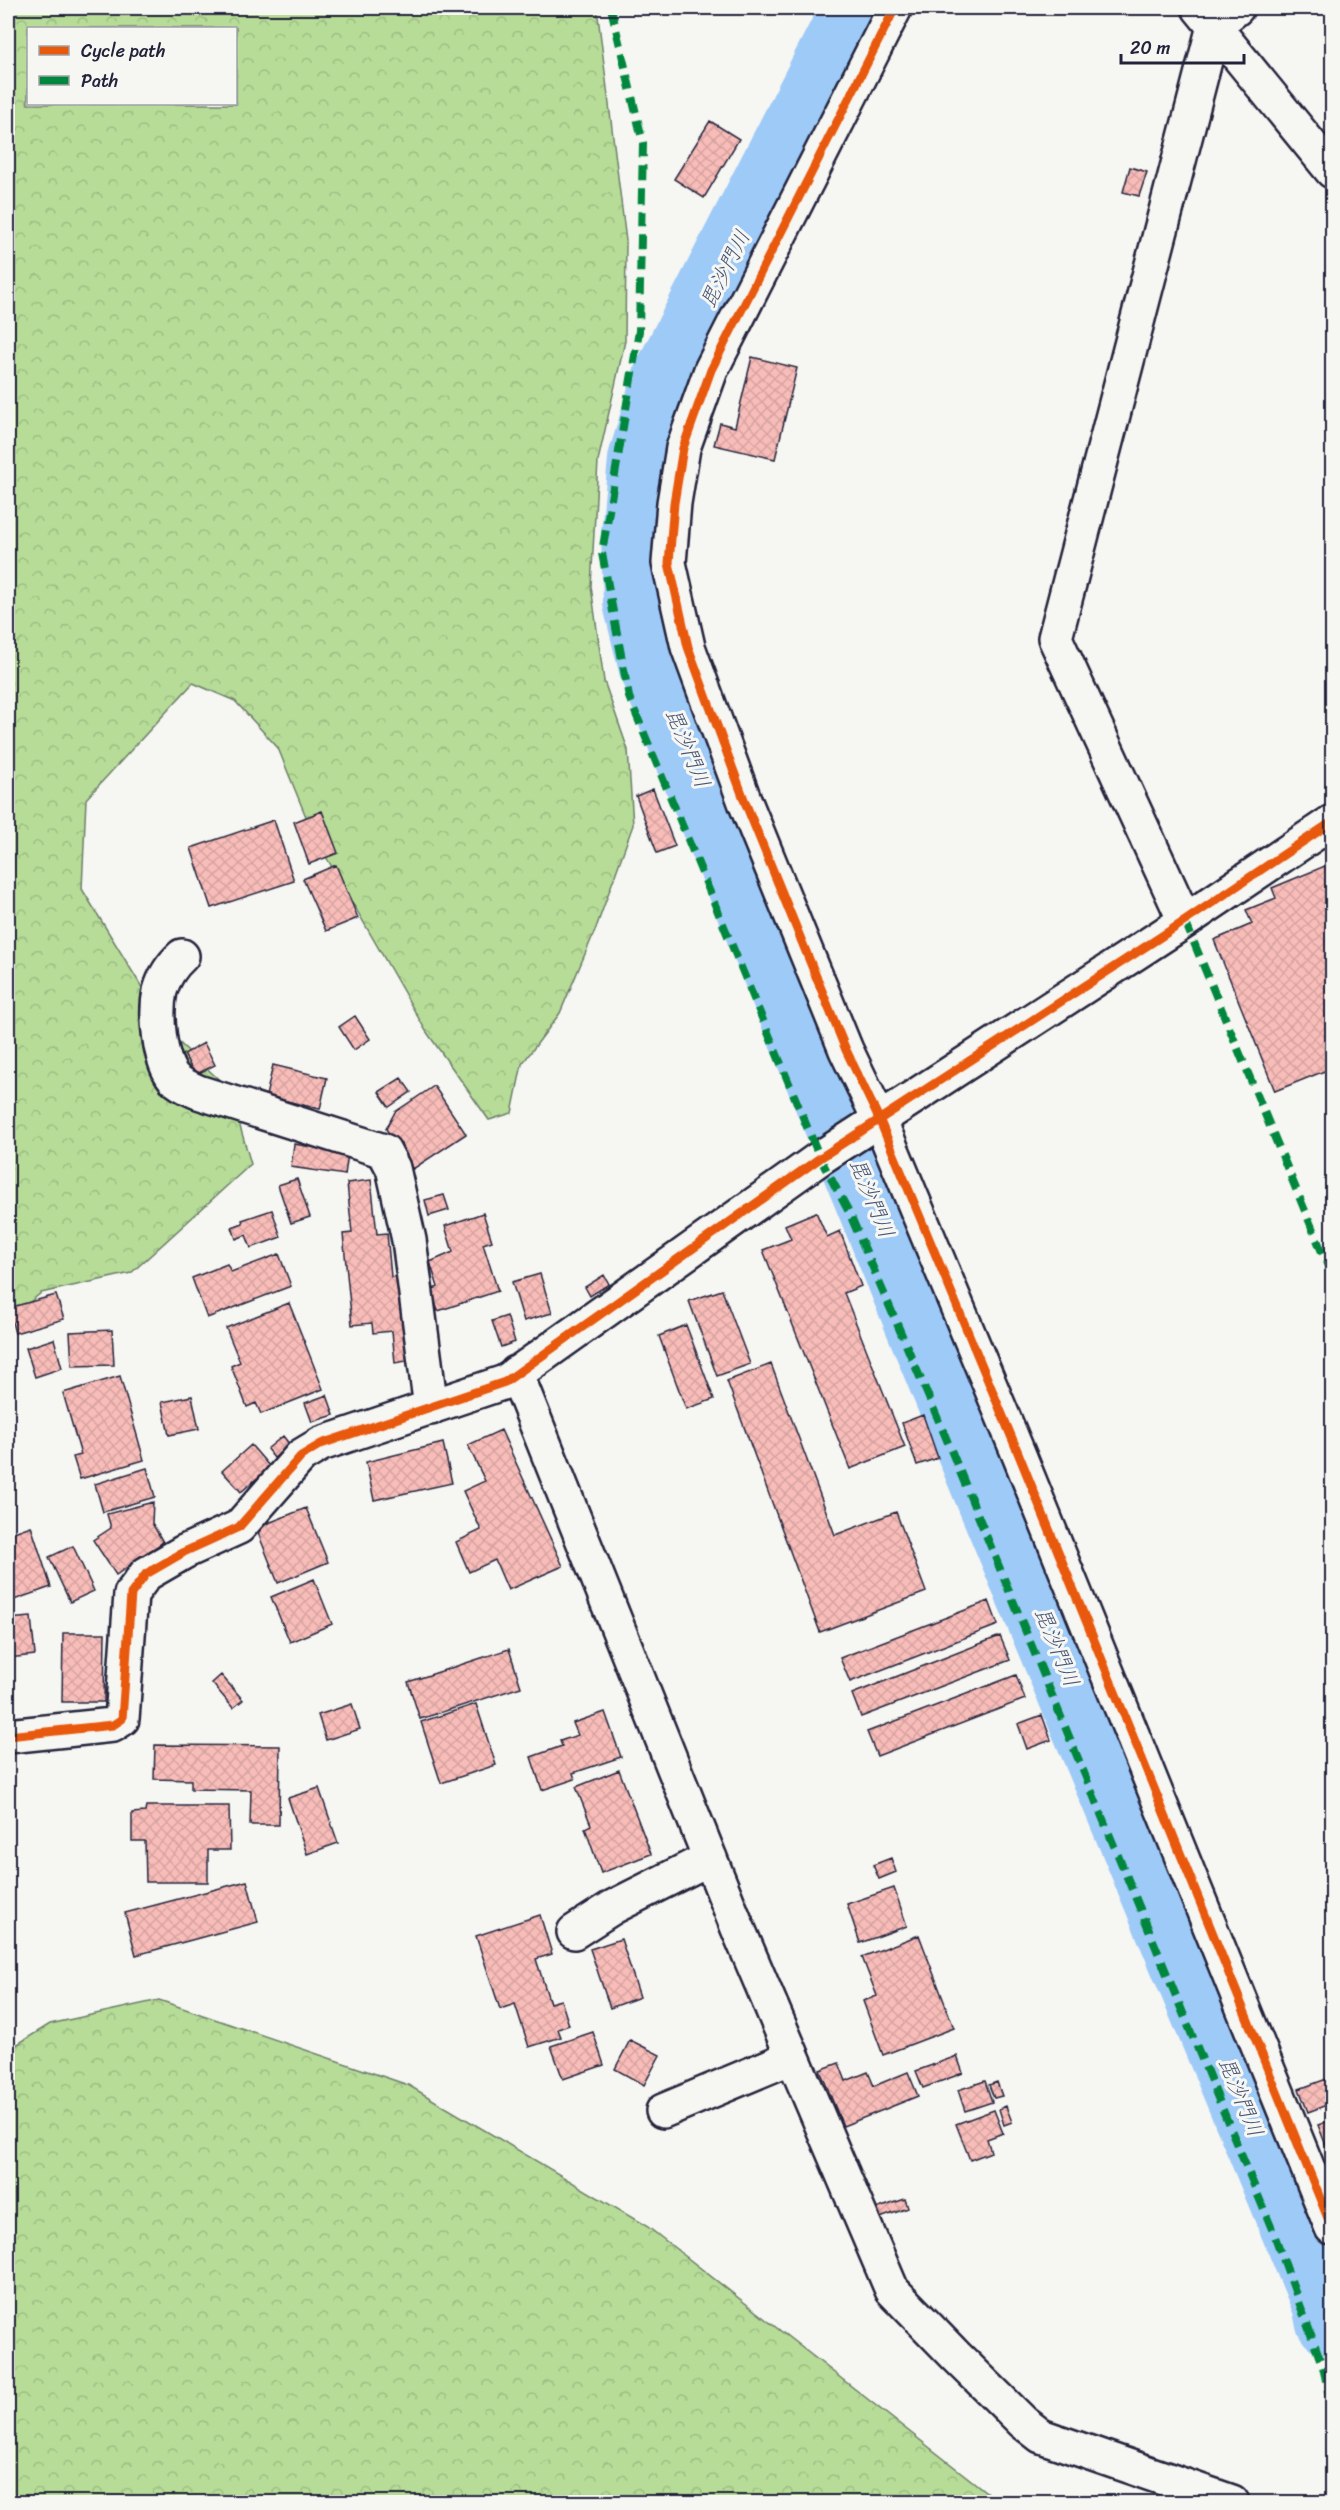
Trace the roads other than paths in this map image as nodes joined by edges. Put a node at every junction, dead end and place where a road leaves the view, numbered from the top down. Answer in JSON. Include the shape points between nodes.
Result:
{"nodes":[{"id":1,"x":895,"y":8,"type":"edge"},
{"id":2,"x":1217,"y":14,"type":"edge"},
{"id":3,"x":1332,"y":171,"type":"edge"},
{"id":4,"x":1332,"y":822,"type":"edge"},
{"id":5,"x":1185,"y":921,"type":"junction"},
{"id":6,"x":182,"y":956,"type":"dead end"},
{"id":7,"x":880,"y":1120,"type":"junction"},
{"id":8,"x":516,"y":1373,"type":"junction"},
{"id":9,"x":431,"y":1408,"type":"junction"},
{"id":10,"x":8,"y":1736,"type":"edge"},
{"id":11,"x":710,"y":1858,"type":"junction"},
{"id":12,"x":574,"y":1932,"type":"dead end"},
{"id":13,"x":792,"y":2057,"type":"junction"},
{"id":14,"x":663,"y":2110,"type":"dead end"},
{"id":15,"x":1332,"y":2228,"type":"edge"},
{"id":16,"x":1232,"y":2502,"type":"edge"}],
"edges":[{"from":1,"to":7,"type":"street","via":[[711,370],[683,448],[669,563],[688,647],[745,802],[846,1050]]},
{"from":2,"to":3,"type":"street"},
{"from":2,"to":5,"type":"street","via":[[1055,638]]},
{"from":4,"to":5,"type":"street"},
{"from":5,"to":7,"type":"street"},
{"from":6,"to":9,"type":"street","via":[[170,968],[160,992],[159,1040],[172,1076],[198,1092],[384,1151],[393,1168],[410,1240]]},
{"from":7,"to":8,"type":"street","via":[[820,1158]]},
{"from":7,"to":15,"type":"street"},
{"from":8,"to":9,"type":"street","via":[[505,1382]]},
{"from":8,"to":11,"type":"street"},
{"from":9,"to":10,"type":"street","via":[[321,1444],[301,1456],[239,1527],[146,1574],[131,1594],[122,1719],[113,1725]]},
{"from":11,"to":12,"type":"street","via":[[613,1907]]},
{"from":11,"to":13,"type":"street"},
{"from":13,"to":14,"type":"street"},
{"from":13,"to":16,"type":"street","via":[[892,2290],[910,2311],[1041,2436]]}]}
